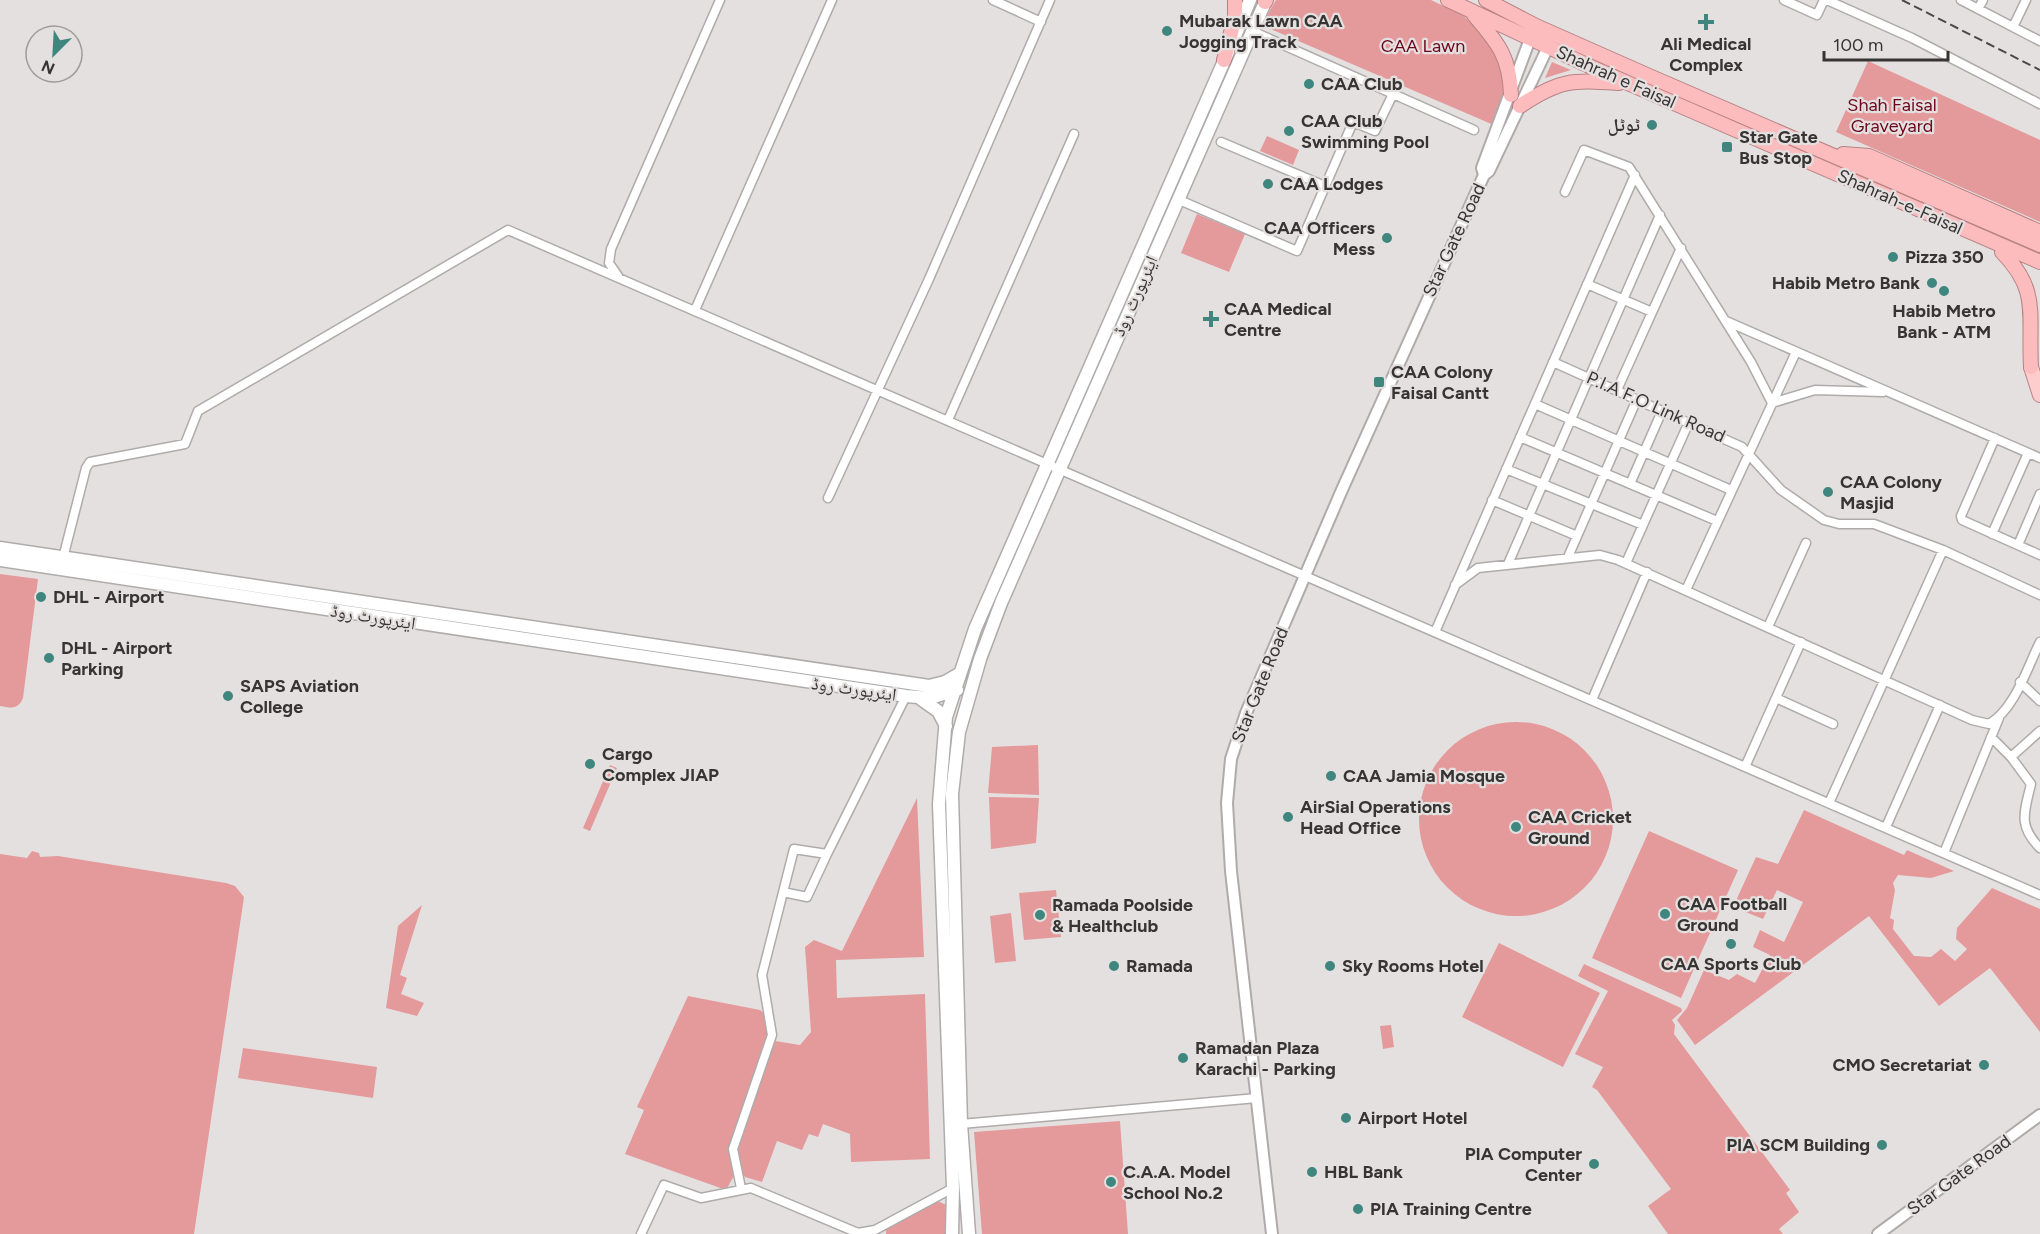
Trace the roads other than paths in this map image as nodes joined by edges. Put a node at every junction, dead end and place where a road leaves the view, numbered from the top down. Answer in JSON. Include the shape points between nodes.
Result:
{"nodes":[{"id":1,"x":720,"y":0,"type":"edge"},
{"id":2,"x":832,"y":0,"type":"edge"},
{"id":3,"x":993,"y":0,"type":"edge"},
{"id":4,"x":1050,"y":0,"type":"edge"},
{"id":5,"x":1235,"y":0,"type":"edge"},
{"id":6,"x":1250,"y":0,"type":"edge"},
{"id":7,"x":1448,"y":0,"type":"edge"},
{"id":8,"x":1486,"y":0,"type":"edge"},
{"id":9,"x":1784,"y":0,"type":"edge"},
{"id":10,"x":1825,"y":0,"type":"edge"},
{"id":11,"x":1961,"y":0,"type":"edge"},
{"id":12,"x":1983,"y":0,"type":"edge"},
{"id":13,"x":2026,"y":0,"type":"edge"},
{"id":14,"x":1266,"y":1,"type":"edge"},
{"id":15,"x":1978,"y":9,"type":"junction"},
{"id":16,"x":1471,"y":12,"type":"junction"},
{"id":17,"x":1041,"y":22,"type":"junction"},
{"id":18,"x":2013,"y":27,"type":"junction"},
{"id":19,"x":1252,"y":31,"type":"junction"},
{"id":20,"x":1530,"y":39,"type":"junction"},
{"id":21,"x":2040,"y":41,"type":"edge"},
{"id":22,"x":1548,"y":47,"type":"junction"},
{"id":23,"x":1224,"y":60,"type":"junction"},
{"id":24,"x":1630,"y":83,"type":"junction"},
{"id":25,"x":1393,"y":94,"type":"junction"},
{"id":26,"x":1515,"y":100,"type":"junction"},
{"id":27,"x":2040,"y":104,"type":"edge"},
{"id":28,"x":1474,"y":130,"type":"dead end"},
{"id":29,"x":1074,"y":134,"type":"dead end"},
{"id":30,"x":1762,"y":140,"type":"joint"},
{"id":31,"x":1221,"y":142,"type":"dead end"},
{"id":32,"x":1832,"y":154,"type":"junction"},
{"id":33,"x":1635,"y":175,"type":"junction"},
{"id":34,"x":1325,"y":186,"type":"junction"},
{"id":35,"x":1566,"y":192,"type":"dead end"},
{"id":36,"x":1178,"y":199,"type":"junction"},
{"id":37,"x":1660,"y":215,"type":"junction"},
{"id":38,"x":2040,"y":232,"type":"edge"},
{"id":39,"x":1976,"y":236,"type":"junction"},
{"id":40,"x":2040,"y":245,"type":"edge"},
{"id":41,"x":1681,"y":248,"type":"junction"},
{"id":42,"x":2040,"y":262,"type":"edge"},
{"id":43,"x":618,"y":276,"type":"junction"},
{"id":44,"x":1587,"y":284,"type":"junction"},
{"id":45,"x":1623,"y":300,"type":"junction"},
{"id":46,"x":695,"y":310,"type":"junction"},
{"id":47,"x":1652,"y":312,"type":"junction"},
{"id":48,"x":1725,"y":321,"type":"junction"},
{"id":49,"x":1796,"y":352,"type":"junction"},
{"id":50,"x":1553,"y":362,"type":"junction"},
{"id":51,"x":2031,"y":367,"type":"joint"},
{"id":52,"x":1590,"y":378,"type":"junction"},
{"id":53,"x":878,"y":389,"type":"junction"},
{"id":54,"x":1617,"y":390,"type":"junction"},
{"id":55,"x":1883,"y":392,"type":"junction"},
{"id":56,"x":2040,"y":395,"type":"edge"},
{"id":57,"x":1637,"y":399,"type":"junction"},
{"id":58,"x":1772,"y":403,"type":"junction"},
{"id":59,"x":1535,"y":404,"type":"junction"},
{"id":60,"x":1662,"y":411,"type":"junction"},
{"id":61,"x":948,"y":420,"type":"junction"},
{"id":62,"x":1571,"y":420,"type":"junction"},
{"id":63,"x":1689,"y":422,"type":"junction"},
{"id":64,"x":1520,"y":436,"type":"junction"},
{"id":65,"x":1995,"y":438,"type":"junction"},
{"id":66,"x":1618,"y":440,"type":"junction"},
{"id":67,"x":1557,"y":452,"type":"junction"},
{"id":68,"x":1644,"y":452,"type":"junction"},
{"id":69,"x":2028,"y":453,"type":"junction"},
{"id":70,"x":1748,"y":455,"type":"junction"},
{"id":71,"x":2040,"y":458,"type":"edge"},
{"id":72,"x":1670,"y":463,"type":"junction"},
{"id":73,"x":1046,"y":464,"type":"junction"},
{"id":74,"x":1059,"y":469,"type":"junction"},
{"id":75,"x":1506,"y":469,"type":"junction"},
{"id":76,"x":1604,"y":473,"type":"junction"},
{"id":77,"x":1543,"y":484,"type":"junction"},
{"id":78,"x":1630,"y":484,"type":"junction"},
{"id":79,"x":1731,"y":490,"type":"junction"},
{"id":80,"x":2040,"y":494,"type":"edge"},
{"id":81,"x":1656,"y":495,"type":"junction"},
{"id":82,"x":828,"y":498,"type":"dead end"},
{"id":83,"x":1492,"y":500,"type":"junction"},
{"id":84,"x":1591,"y":504,"type":"junction"},
{"id":85,"x":1529,"y":516,"type":"junction"},
{"id":86,"x":1717,"y":521,"type":"junction"},
{"id":87,"x":1642,"y":525,"type":"junction"},
{"id":88,"x":1992,"y":534,"type":"junction"},
{"id":89,"x":1577,"y":536,"type":"junction"},
{"id":90,"x":1806,"y":543,"type":"dead end"},
{"id":91,"x":2018,"y":545,"type":"junction"},
{"id":92,"x":0,"y":548,"type":"edge"},
{"id":93,"x":1943,"y":550,"type":"junction"},
{"id":94,"x":2040,"y":555,"type":"edge"},
{"id":95,"x":1568,"y":557,"type":"junction"},
{"id":96,"x":63,"y":558,"type":"junction"},
{"id":97,"x":0,"y":560,"type":"edge"},
{"id":98,"x":1626,"y":563,"type":"junction"},
{"id":99,"x":1508,"y":564,"type":"junction"},
{"id":100,"x":1647,"y":572,"type":"junction"},
{"id":101,"x":1304,"y":577,"type":"junction"},
{"id":102,"x":1455,"y":585,"type":"junction"},
{"id":103,"x":1686,"y":590,"type":"junction"},
{"id":104,"x":2040,"y":595,"type":"edge"},
{"id":105,"x":1768,"y":627,"type":"junction"},
{"id":106,"x":1435,"y":632,"type":"junction"},
{"id":107,"x":1801,"y":642,"type":"junction"},
{"id":108,"x":2040,"y":642,"type":"edge"},
{"id":109,"x":959,"y":674,"type":"junction"},
{"id":110,"x":975,"y":676,"type":"junction"},
{"id":111,"x":1883,"y":679,"type":"junction"},
{"id":112,"x":2020,"y":682,"type":"junction"},
{"id":113,"x":929,"y":686,"type":"junction"},
{"id":114,"x":954,"y":692,"type":"junction"},
{"id":115,"x":912,"y":697,"type":"junction"},
{"id":116,"x":941,"y":697,"type":"junction"},
{"id":117,"x":1776,"y":698,"type":"junction"},
{"id":118,"x":1592,"y":700,"type":"junction"},
{"id":119,"x":2040,"y":701,"type":"edge"},
{"id":120,"x":1940,"y":705,"type":"junction"},
{"id":121,"x":949,"y":708,"type":"junction"},
{"id":122,"x":1999,"y":718,"type":"junction"},
{"id":123,"x":1833,"y":724,"type":"dead end"},
{"id":124,"x":946,"y":726,"type":"junction"},
{"id":125,"x":2040,"y":731,"type":"edge"},
{"id":126,"x":959,"y":732,"type":"junction"},
{"id":127,"x":1991,"y":737,"type":"junction"},
{"id":128,"x":2011,"y":757,"type":"junction"},
{"id":129,"x":1745,"y":767,"type":"junction"},
{"id":130,"x":2036,"y":785,"type":"edge"},
{"id":131,"x":1829,"y":802,"type":"junction"},
{"id":132,"x":1886,"y":827,"type":"junction"},
{"id":133,"x":2040,"y":848,"type":"edge"},
{"id":134,"x":1944,"y":853,"type":"junction"},
{"id":135,"x":827,"y":854,"type":"junction"},
{"id":136,"x":783,"y":892,"type":"junction"},
{"id":137,"x":2040,"y":895,"type":"edge"},
{"id":138,"x":951,"y":975,"type":"junction"},
{"id":139,"x":954,"y":1074,"type":"junction"},
{"id":140,"x":1257,"y":1098,"type":"junction"},
{"id":141,"x":2040,"y":1115,"type":"edge"},
{"id":142,"x":961,"y":1124,"type":"junction"},
{"id":143,"x":741,"y":1188,"type":"junction"},
{"id":144,"x":953,"y":1188,"type":"junction"},
{"id":145,"x":875,"y":1232,"type":"edge"},
{"id":146,"x":640,"y":1234,"type":"edge"},
{"id":147,"x":952,"y":1234,"type":"edge"},
{"id":148,"x":969,"y":1234,"type":"edge"},
{"id":149,"x":1272,"y":1234,"type":"edge"},
{"id":150,"x":1878,"y":1234,"type":"edge"}],
"edges":[{"from":1,"to":43,"type":"street","via":[[608,256]]},
{"from":2,"to":46,"type":"street"},
{"from":3,"to":17,"type":"street"},
{"from":4,"to":17,"type":"street"},
{"from":5,"to":23,"type":"highway","via":[[1235,17]]},
{"from":6,"to":23,"type":"main road","name":"ایئرپورٹ روڈ"},
{"from":7,"to":16,"type":"highway"},
{"from":8,"to":32,"type":"highway","name":"Shahrah e Faisal","via":[[1554,34]]},
{"from":9,"to":10,"type":"street","via":[[1816,15]]},
{"from":10,"to":27,"type":"street","via":[[1912,38]]},
{"from":11,"to":15,"type":"street"},
{"from":12,"to":15,"type":"street"},
{"from":13,"to":18,"type":"street"},
{"from":14,"to":19,"type":"main road","name":"ایئرپورٹ روڈ"},
{"from":15,"to":18,"type":"street"},
{"from":16,"to":20,"type":"highway","name":"Shahrah e Faisal"},
{"from":16,"to":26,"type":"highway","via":[[1505,56]]},
{"from":17,"to":53,"type":"street"},
{"from":18,"to":21,"type":"street"},
{"from":19,"to":25,"type":"street"},
{"from":19,"to":36,"type":"main road","name":"ایئرپورٹ روڈ"},
{"from":20,"to":22,"type":"highway","name":"Shahrah e Faisal"},
{"from":20,"to":26,"type":"street","name":"Star Gate Road"},
{"from":22,"to":24,"type":"highway","name":"Shahrah e Faisal"},
{"from":22,"to":26,"type":"street","name":"Star Gate Road"},
{"from":23,"to":73,"type":"main road","name":"ایئرپورٹ روڈ"},
{"from":24,"to":26,"type":"highway","via":[[1575,80]]},
{"from":24,"to":30,"type":"highway","name":"Shahrah e Faisal"},
{"from":25,"to":28,"type":"street"},
{"from":25,"to":34,"type":"street","via":[[1375,131],[1353,122]]},
{"from":26,"to":101,"type":"street","name":"Star Gate Road"},
{"from":29,"to":61,"type":"street"},
{"from":30,"to":39,"type":"highway","name":"Shahrah-e-Faisal"},
{"from":31,"to":34,"type":"street"},
{"from":32,"to":38,"type":"highway","via":[[1869,156]]},
{"from":32,"to":40,"type":"highway","name":"Shahrah-e-Faisal"},
{"from":33,"to":35,"type":"street","via":[[1629,167],[1584,150]]},
{"from":33,"to":37,"type":"street"},
{"from":33,"to":44,"type":"street"},
{"from":34,"to":36,"type":"street","via":[[1296,250]]},
{"from":36,"to":74,"type":"main road","name":"ایئرپورٹ روڈ"},
{"from":37,"to":41,"type":"street"},
{"from":37,"to":45,"type":"street"},
{"from":39,"to":42,"type":"highway","name":"Shahrah-e-Faisal"},
{"from":39,"to":51,"type":"highway","via":[[2020,265],[2034,284],[2038,310]]},
{"from":41,"to":47,"type":"street"},
{"from":41,"to":48,"type":"street"},
{"from":43,"to":46,"type":"street"},
{"from":43,"to":96,"type":"street","via":[[508,230],[198,411],[185,444],[90,462]]},
{"from":44,"to":45,"type":"street"},
{"from":44,"to":50,"type":"street"},
{"from":45,"to":47,"type":"street"},
{"from":45,"to":52,"type":"street"},
{"from":46,"to":53,"type":"street"},
{"from":47,"to":54,"type":"street"},
{"from":48,"to":49,"type":"street"},
{"from":48,"to":58,"type":"street"},
{"from":49,"to":55,"type":"street"},
{"from":49,"to":58,"type":"street"},
{"from":50,"to":52,"type":"street","name":"P.I.A F.O Link Road"},
{"from":50,"to":59,"type":"street"},
{"from":51,"to":56,"type":"main road"},
{"from":52,"to":54,"type":"street","name":"P.I.A F.O Link Road"},
{"from":52,"to":62,"type":"street"},
{"from":53,"to":61,"type":"street"},
{"from":53,"to":82,"type":"street"},
{"from":54,"to":57,"type":"street","name":"P.I.A F.O Link Road"},
{"from":55,"to":58,"type":"street","via":[[1815,390]]},
{"from":55,"to":65,"type":"street"},
{"from":57,"to":60,"type":"street","name":"P.I.A F.O Link Road"},
{"from":57,"to":66,"type":"street"},
{"from":58,"to":70,"type":"street"},
{"from":59,"to":62,"type":"street"},
{"from":59,"to":64,"type":"street"},
{"from":60,"to":63,"type":"street","name":"P.I.A F.O Link Road"},
{"from":60,"to":68,"type":"street"},
{"from":61,"to":73,"type":"street"},
{"from":62,"to":66,"type":"street"},
{"from":62,"to":67,"type":"street"},
{"from":63,"to":70,"type":"street","name":"P.I.A F.O Link Road","via":[[1742,447]]},
{"from":63,"to":72,"type":"street"},
{"from":64,"to":67,"type":"street"},
{"from":64,"to":75,"type":"street"},
{"from":65,"to":69,"type":"street"},
{"from":65,"to":88,"type":"street","via":[[1961,516]]},
{"from":66,"to":68,"type":"street"},
{"from":66,"to":76,"type":"street"},
{"from":67,"to":76,"type":"street"},
{"from":67,"to":77,"type":"street"},
{"from":68,"to":72,"type":"street"},
{"from":68,"to":78,"type":"street"},
{"from":69,"to":71,"type":"street"},
{"from":69,"to":88,"type":"street"},
{"from":70,"to":79,"type":"street"},
{"from":70,"to":93,"type":"street","name":"P.I.A F.O Link Road","via":[[1782,490],[1824,520],[1874,524]]},
{"from":72,"to":79,"type":"street"},
{"from":72,"to":81,"type":"street"},
{"from":73,"to":74,"type":"street"},
{"from":73,"to":109,"type":"main road","name":"ایئرپورٹ روڈ"},
{"from":74,"to":101,"type":"street"},
{"from":74,"to":110,"type":"main road","name":"ایئرپورٹ روڈ"},
{"from":75,"to":77,"type":"street"},
{"from":75,"to":83,"type":"street"},
{"from":76,"to":78,"type":"street"},
{"from":76,"to":84,"type":"street"},
{"from":77,"to":84,"type":"street"},
{"from":77,"to":85,"type":"street"},
{"from":78,"to":81,"type":"street"},
{"from":79,"to":86,"type":"street"},
{"from":80,"to":91,"type":"street"},
{"from":81,"to":86,"type":"street"},
{"from":81,"to":87,"type":"street"},
{"from":83,"to":85,"type":"street"},
{"from":83,"to":102,"type":"street"},
{"from":84,"to":87,"type":"street"},
{"from":84,"to":89,"type":"street"},
{"from":85,"to":89,"type":"street"},
{"from":85,"to":99,"type":"street"},
{"from":86,"to":103,"type":"street"},
{"from":87,"to":98,"type":"street"},
{"from":88,"to":91,"type":"street"},
{"from":89,"to":95,"type":"street"},
{"from":90,"to":105,"type":"street"},
{"from":91,"to":94,"type":"street"},
{"from":92,"to":96,"type":"main road","name":"ایئرپورٹ روڈ"},
{"from":93,"to":104,"type":"street","name":"P.I.A F.O Link Road"},
{"from":93,"to":111,"type":"street"},
{"from":95,"to":98,"type":"street","via":[[1600,555]]},
{"from":95,"to":99,"type":"street"},
{"from":96,"to":113,"type":"main road","name":"ایئرپورٹ روڈ"},
{"from":97,"to":115,"type":"main road","name":"ایئرپورٹ روڈ"},
{"from":98,"to":100,"type":"street"},
{"from":99,"to":102,"type":"street","via":[[1478,568]]},
{"from":100,"to":103,"type":"street"},
{"from":100,"to":118,"type":"street"},
{"from":101,"to":106,"type":"street"},
{"from":101,"to":140,"type":"street","name":"Star Gate Road","via":[[1246,713],[1232,759],[1227,803]]},
{"from":102,"to":106,"type":"street"},
{"from":103,"to":105,"type":"street"},
{"from":105,"to":107,"type":"street"},
{"from":106,"to":118,"type":"street"},
{"from":107,"to":111,"type":"street"},
{"from":107,"to":117,"type":"street"},
{"from":108,"to":112,"type":"street"},
{"from":109,"to":113,"type":"main road"},
{"from":109,"to":114,"type":"main road","name":"ایئرپورٹ روڈ"},
{"from":110,"to":114,"type":"main road","name":"ایئرپورٹ روڈ"},
{"from":110,"to":126,"type":"main road"},
{"from":111,"to":120,"type":"street"},
{"from":111,"to":131,"type":"street"},
{"from":112,"to":119,"type":"street"},
{"from":112,"to":122,"type":"street"},
{"from":113,"to":116,"type":"main road"},
{"from":114,"to":116,"type":"main road","name":"ایئرپورٹ روڈ"},
{"from":114,"to":121,"type":"main road","name":"ایئرپورٹ روڈ"},
{"from":115,"to":116,"type":"main road","name":"ایئرپورٹ روڈ"},
{"from":115,"to":124,"type":"main road","via":[[939,711]]},
{"from":115,"to":135,"type":"street"},
{"from":116,"to":121,"type":"main road"},
{"from":117,"to":123,"type":"street"},
{"from":117,"to":129,"type":"street"},
{"from":118,"to":129,"type":"street"},
{"from":120,"to":122,"type":"street","via":[[1989,724]]},
{"from":120,"to":132,"type":"street"},
{"from":121,"to":124,"type":"main road","name":"ایئرپورٹ روڈ"},
{"from":121,"to":126,"type":"main road"},
{"from":122,"to":127,"type":"street"},
{"from":124,"to":138,"type":"main road","name":"ایئرپورٹ روڈ","via":[[939,804]]},
{"from":125,"to":128,"type":"street"},
{"from":126,"to":138,"type":"main road","via":[[952,794]]},
{"from":127,"to":128,"type":"street"},
{"from":127,"to":134,"type":"street"},
{"from":128,"to":130,"type":"street"},
{"from":129,"to":131,"type":"street"},
{"from":130,"to":133,"type":"street","via":[[2024,825],[2025,832]]},
{"from":131,"to":132,"type":"street"},
{"from":132,"to":134,"type":"street"},
{"from":134,"to":137,"type":"street"},
{"from":135,"to":136,"type":"street","via":[[807,897]]},
{"from":135,"to":136,"type":"street","via":[[794,849]]},
{"from":136,"to":143,"type":"street","via":[[762,975],[772,1035],[733,1149]]},
{"from":138,"to":139,"type":"main road"},
{"from":139,"to":142,"type":"main road"},
{"from":139,"to":144,"type":"main road"},
{"from":140,"to":142,"type":"street"},
{"from":140,"to":149,"type":"street","name":"Star Gate Road"},
{"from":141,"to":150,"type":"street","name":"Star Gate Road"},
{"from":142,"to":148,"type":"main road"},
{"from":143,"to":145,"type":"street","via":[[751,1188],[858,1233]]},
{"from":143,"to":146,"type":"street","via":[[701,1198],[664,1185]]},
{"from":144,"to":145,"type":"street"},
{"from":144,"to":147,"type":"main road"}]}
